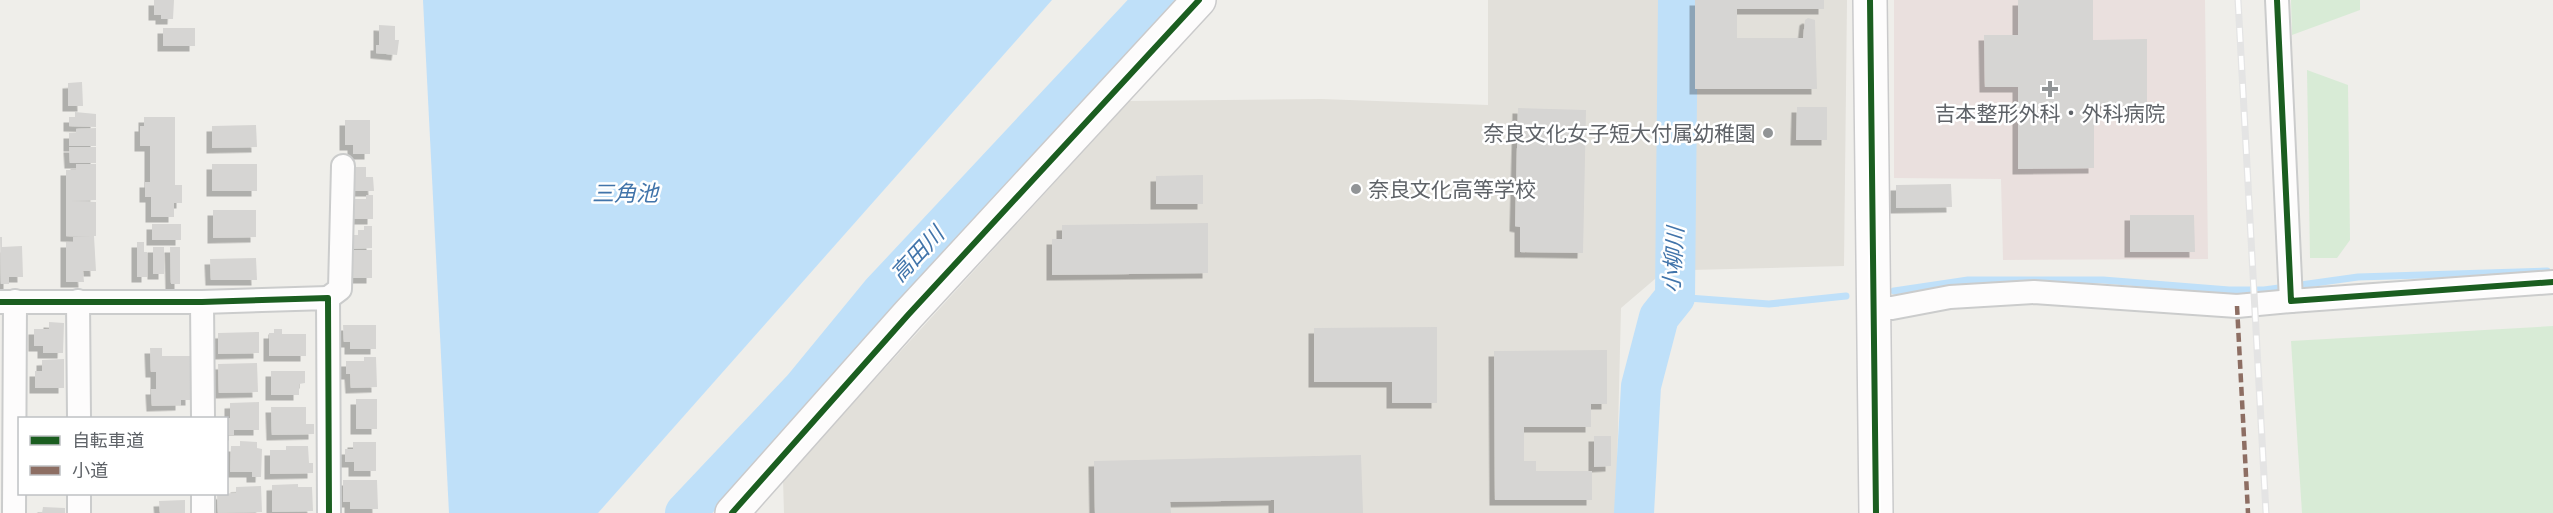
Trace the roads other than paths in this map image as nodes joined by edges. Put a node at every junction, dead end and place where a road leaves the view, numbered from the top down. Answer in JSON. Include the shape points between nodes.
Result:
{"nodes":[{"id":1,"x":1199,"y":0,"type":"edge"},
{"id":2,"x":1870,"y":0,"type":"edge"},
{"id":3,"x":2277,"y":0,"type":"edge"},
{"id":4,"x":343,"y":166,"type":"dead end"},
{"id":5,"x":2553,"y":282,"type":"edge"},
{"id":6,"x":328,"y":298,"type":"junction"},
{"id":7,"x":78,"y":301,"type":"junction"},
{"id":8,"x":8,"y":302,"type":"edge"},
{"id":9,"x":202,"y":302,"type":"junction"},
{"id":10,"x":2291,"y":302,"type":"junction"},
{"id":11,"x":1874,"y":308,"type":"junction"},
{"id":12,"x":79,"y":417,"type":"edge"},
{"id":13,"x":202,"y":417,"type":"edge"},
{"id":14,"x":79,"y":495,"type":"edge"},
{"id":15,"x":203,"y":495,"type":"edge"},
{"id":16,"x":14,"y":513,"type":"edge"},
{"id":17,"x":80,"y":513,"type":"edge"},
{"id":18,"x":203,"y":513,"type":"edge"},
{"id":19,"x":329,"y":513,"type":"edge"},
{"id":20,"x":732,"y":513,"type":"edge"},
{"id":21,"x":1876,"y":513,"type":"edge"}],
"edges":[{"from":1,"to":20,"type":"street","via":[[908,315]]},
{"from":2,"to":11,"type":"street"},
{"from":3,"to":10,"type":"street"},
{"from":4,"to":6,"type":"street","via":[[340,289]]},
{"from":5,"to":10,"type":"street"},
{"from":6,"to":9,"type":"street"},
{"from":6,"to":19,"type":"street"},
{"from":7,"to":8,"type":"street"},
{"from":7,"to":9,"type":"street"},
{"from":7,"to":12,"type":"street"},
{"from":8,"to":16,"type":"street"},
{"from":9,"to":13,"type":"street"},
{"from":10,"to":11,"type":"street","via":[[2228,305],[2034,292],[1950,297]]},
{"from":11,"to":21,"type":"street"},
{"from":14,"to":17,"type":"street"},
{"from":15,"to":18,"type":"street"}]}
